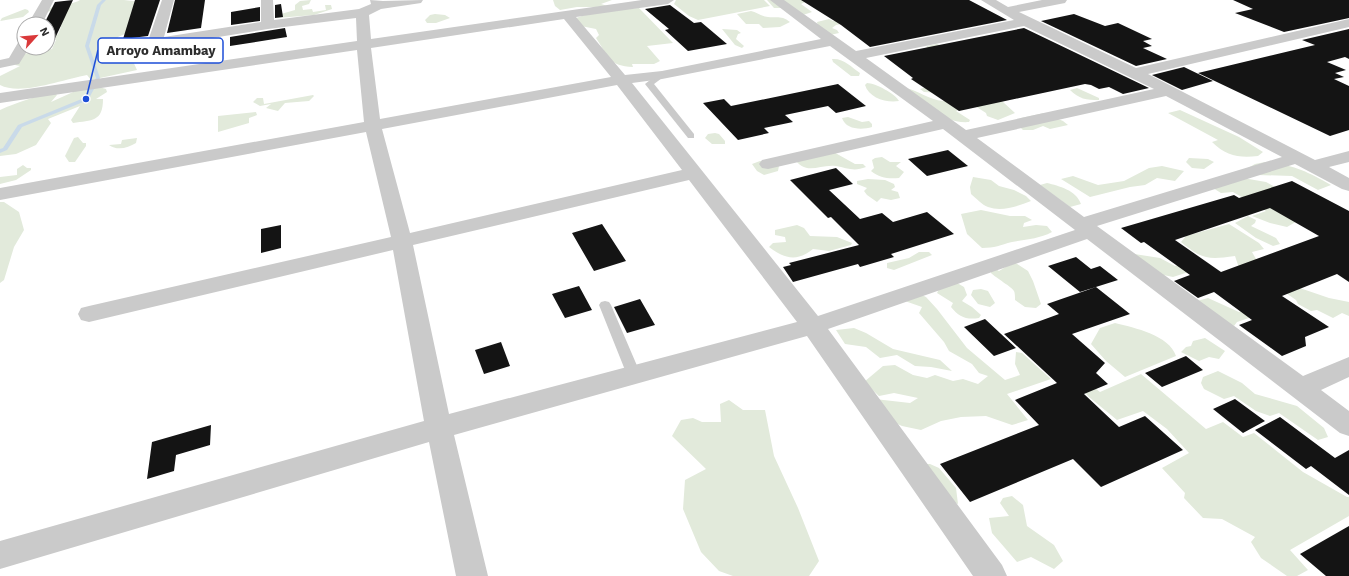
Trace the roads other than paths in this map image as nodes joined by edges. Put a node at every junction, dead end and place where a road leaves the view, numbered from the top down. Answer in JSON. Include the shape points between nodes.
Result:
{"nodes":[{"id":1,"x":48,"y":0,"type":"edge"},
{"id":2,"x":168,"y":0,"type":"edge"},
{"id":3,"x":267,"y":0,"type":"edge"},
{"id":4,"x":417,"y":0,"type":"edge"},
{"id":5,"x":668,"y":0,"type":"edge"},
{"id":6,"x":776,"y":0,"type":"edge"},
{"id":7,"x":987,"y":0,"type":"edge"},
{"id":8,"x":1061,"y":0,"type":"edge"},
{"id":9,"x":372,"y":6,"type":"edge"},
{"id":10,"x":1007,"y":11,"type":"junction"},
{"id":11,"x":39,"y":16,"type":"edge"},
{"id":12,"x":568,"y":16,"type":"junction"},
{"id":13,"x":1026,"y":22,"type":"junction"},
{"id":14,"x":1349,"y":23,"type":"edge"},
{"id":15,"x":268,"y":25,"type":"junction"},
{"id":16,"x":833,"y":41,"type":"junction"},
{"id":17,"x":364,"y":45,"type":"junction"},
{"id":18,"x":17,"y":56,"type":"edge"},
{"id":19,"x":855,"y":56,"type":"junction"},
{"id":20,"x":0,"y":64,"type":"edge"},
{"id":21,"x":1134,"y":73,"type":"junction"},
{"id":22,"x":662,"y":74,"type":"junction"},
{"id":23,"x":621,"y":80,"type":"junction"},
{"id":24,"x":1168,"y":90,"type":"junction"},
{"id":25,"x":0,"y":98,"type":"edge"},
{"id":26,"x":946,"y":123,"type":"junction"},
{"id":27,"x":373,"y":126,"type":"junction"},
{"id":28,"x":691,"y":136,"type":"dead end"},
{"id":29,"x":962,"y":136,"type":"junction"},
{"id":30,"x":1349,"y":156,"type":"edge"},
{"id":31,"x":1297,"y":158,"type":"junction"},
{"id":32,"x":768,"y":164,"type":"dead end"},
{"id":33,"x":1315,"y":166,"type":"junction"},
{"id":34,"x":694,"y":173,"type":"junction"},
{"id":35,"x":1349,"y":185,"type":"edge"},
{"id":36,"x":0,"y":194,"type":"edge"},
{"id":37,"x":1085,"y":228,"type":"junction"},
{"id":38,"x":402,"y":241,"type":"junction"},
{"id":39,"x":605,"y":305,"type":"dead end"},
{"id":40,"x":89,"y":314,"type":"dead end"},
{"id":41,"x":812,"y":326,"type":"junction"},
{"id":42,"x":1349,"y":366,"type":"edge"},
{"id":43,"x":634,"y":375,"type":"junction"},
{"id":44,"x":1299,"y":389,"type":"junction"},
{"id":45,"x":1349,"y":426,"type":"edge"},
{"id":46,"x":439,"y":428,"type":"junction"},
{"id":47,"x":0,"y":555,"type":"edge"},
{"id":48,"x":472,"y":576,"type":"edge"},
{"id":49,"x":991,"y":576,"type":"edge"}],
"edges":[{"from":1,"to":11,"type":"street"},
{"from":2,"to":15,"type":"street","via":[[156,38],[162,42]]},
{"from":3,"to":15,"type":"street"},
{"from":4,"to":9,"type":"street"},
{"from":5,"to":12,"type":"street"},
{"from":6,"to":16,"type":"street"},
{"from":7,"to":10,"type":"street"},
{"from":8,"to":10,"type":"street"},
{"from":9,"to":15,"type":"street"},
{"from":9,"to":17,"type":"street"},
{"from":10,"to":13,"type":"street"},
{"from":12,"to":17,"type":"street"},
{"from":12,"to":23,"type":"street"},
{"from":13,"to":19,"type":"street"},
{"from":13,"to":21,"type":"street"},
{"from":14,"to":21,"type":"street"},
{"from":16,"to":19,"type":"street"},
{"from":16,"to":22,"type":"street"},
{"from":17,"to":25,"type":"street"},
{"from":17,"to":27,"type":"street"},
{"from":18,"to":20,"type":"street","via":[[14,61]]},
{"from":19,"to":26,"type":"street"},
{"from":21,"to":24,"type":"street"},
{"from":22,"to":23,"type":"street"},
{"from":22,"to":28,"type":"lane","via":[[648,84]]},
{"from":23,"to":27,"type":"street"},
{"from":23,"to":34,"type":"street"},
{"from":24,"to":29,"type":"street"},
{"from":24,"to":31,"type":"street"},
{"from":26,"to":29,"type":"street"},
{"from":26,"to":32,"type":"street"},
{"from":27,"to":36,"type":"street"},
{"from":27,"to":38,"type":"street"},
{"from":29,"to":37,"type":"street"},
{"from":30,"to":33,"type":"street"},
{"from":31,"to":33,"type":"street"},
{"from":31,"to":37,"type":"street"},
{"from":33,"to":35,"type":"street"},
{"from":34,"to":38,"type":"street"},
{"from":34,"to":41,"type":"street"},
{"from":37,"to":41,"type":"street"},
{"from":37,"to":44,"type":"street"},
{"from":38,"to":40,"type":"street"},
{"from":38,"to":46,"type":"street"},
{"from":39,"to":43,"type":"lane"},
{"from":41,"to":43,"type":"street"},
{"from":41,"to":49,"type":"street"},
{"from":42,"to":44,"type":"street"},
{"from":43,"to":46,"type":"street"},
{"from":44,"to":45,"type":"street"},
{"from":46,"to":47,"type":"street"},
{"from":46,"to":48,"type":"street"}]}
